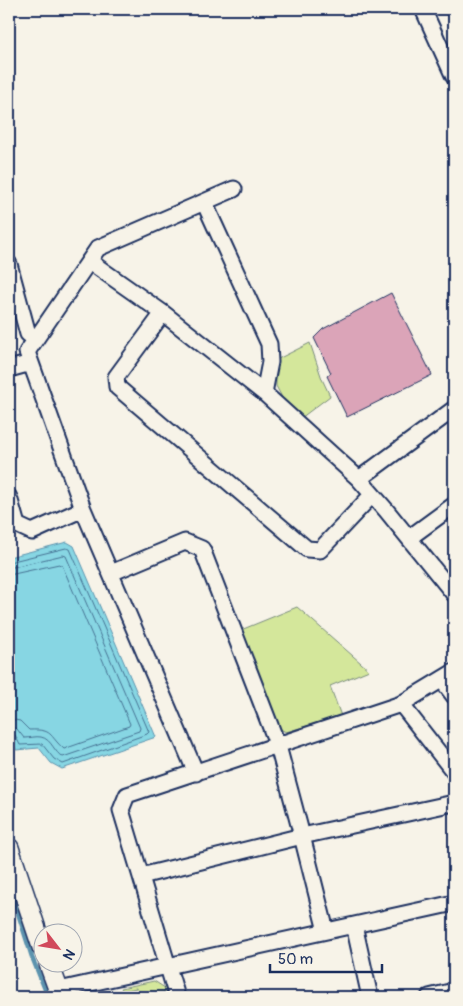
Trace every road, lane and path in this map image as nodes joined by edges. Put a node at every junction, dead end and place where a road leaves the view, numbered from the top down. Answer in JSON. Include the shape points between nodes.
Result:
{"nodes":[{"id":1,"x":422,"y":9,"type":"edge"},
{"id":2,"x":454,"y":77,"type":"edge"},
{"id":3,"x":234,"y":189,"type":"dead end"},
{"id":4,"x":204,"y":202,"type":"junction"},
{"id":5,"x":89,"y":262,"type":"junction"},
{"id":6,"x":9,"y":264,"type":"edge"},
{"id":7,"x":163,"y":313,"type":"junction"},
{"id":8,"x":35,"y":339,"type":"junction"},
{"id":9,"x":31,"y":363,"type":"junction"},
{"id":10,"x":9,"y":370,"type":"edge"},
{"id":11,"x":264,"y":393,"type":"junction"},
{"id":12,"x":454,"y":409,"type":"edge"},
{"id":13,"x":359,"y":480,"type":"junction"},
{"id":14,"x":372,"y":495,"type":"junction"},
{"id":15,"x":9,"y":497,"type":"edge"},
{"id":16,"x":454,"y":505,"type":"edge"},
{"id":17,"x":83,"y":509,"type":"junction"},
{"id":18,"x":409,"y":538,"type":"junction"},
{"id":19,"x":111,"y":573,"type":"junction"},
{"id":20,"x":454,"y":594,"type":"edge"},
{"id":21,"x":448,"y":676,"type":"edge"},
{"id":22,"x":454,"y":696,"type":"edge"},
{"id":23,"x":401,"y":704,"type":"junction"},
{"id":24,"x":278,"y":746,"type":"junction"},
{"id":25,"x":454,"y":772,"type":"edge"},
{"id":26,"x":196,"y":773,"type":"junction"},
{"id":27,"x":454,"y":803,"type":"edge"},
{"id":28,"x":302,"y":836,"type":"junction"},
{"id":29,"x":11,"y":859,"type":"edge"},
{"id":30,"x":140,"y":876,"type":"junction"},
{"id":31,"x":454,"y":903,"type":"edge"},
{"id":32,"x":34,"y":924,"type":"edge"},
{"id":33,"x":354,"y":925,"type":"junction"},
{"id":34,"x":326,"y":931,"type":"junction"},
{"id":35,"x":167,"y":966,"type":"junction"},
{"id":36,"x":53,"y":974,"type":"edge"},
{"id":37,"x":454,"y":992,"type":"edge"},
{"id":38,"x":60,"y":994,"type":"edge"},
{"id":39,"x":177,"y":997,"type":"edge"},
{"id":40,"x":370,"y":997,"type":"edge"},
{"id":41,"x":429,"y":997,"type":"edge"}],
"edges":[{"from":1,"to":2,"type":"street"},
{"from":3,"to":4,"type":"street"},
{"from":4,"to":5,"type":"street","via":[[98,248]]},
{"from":4,"to":11,"type":"street","via":[[269,344],[270,362]]},
{"from":5,"to":7,"type":"street"},
{"from":5,"to":8,"type":"street"},
{"from":6,"to":8,"type":"street","via":[[28,334]]},
{"from":7,"to":11,"type":"street"},
{"from":7,"to":14,"type":"street","via":[[116,377],[116,387],[307,549],[320,550]]},
{"from":8,"to":9,"type":"street","via":[[27,352]]},
{"from":9,"to":10,"type":"street"},
{"from":9,"to":17,"type":"street"},
{"from":11,"to":13,"type":"street"},
{"from":12,"to":13,"type":"street"},
{"from":13,"to":14,"type":"street"},
{"from":14,"to":18,"type":"street"},
{"from":15,"to":17,"type":"street","via":[[17,525],[32,532]]},
{"from":16,"to":18,"type":"street"},
{"from":17,"to":19,"type":"street"},
{"from":18,"to":20,"type":"street"},
{"from":19,"to":24,"type":"street","via":[[185,542],[202,549]]},
{"from":19,"to":26,"type":"street"},
{"from":21,"to":22,"type":"street"},
{"from":21,"to":23,"type":"street"},
{"from":23,"to":24,"type":"street"},
{"from":23,"to":25,"type":"street"},
{"from":24,"to":26,"type":"street"},
{"from":24,"to":28,"type":"street"},
{"from":26,"to":30,"type":"street","via":[[127,796],[121,810]]},
{"from":27,"to":28,"type":"street"},
{"from":28,"to":30,"type":"street"},
{"from":28,"to":34,"type":"street"},
{"from":29,"to":32,"type":"main road"},
{"from":30,"to":35,"type":"street"},
{"from":31,"to":33,"type":"street"},
{"from":33,"to":34,"type":"street"},
{"from":33,"to":40,"type":"street"},
{"from":34,"to":35,"type":"street"},
{"from":35,"to":38,"type":"street","via":[[108,985]]},
{"from":35,"to":39,"type":"street"},
{"from":36,"to":38,"type":"main road"},
{"from":37,"to":41,"type":"street"}]}
